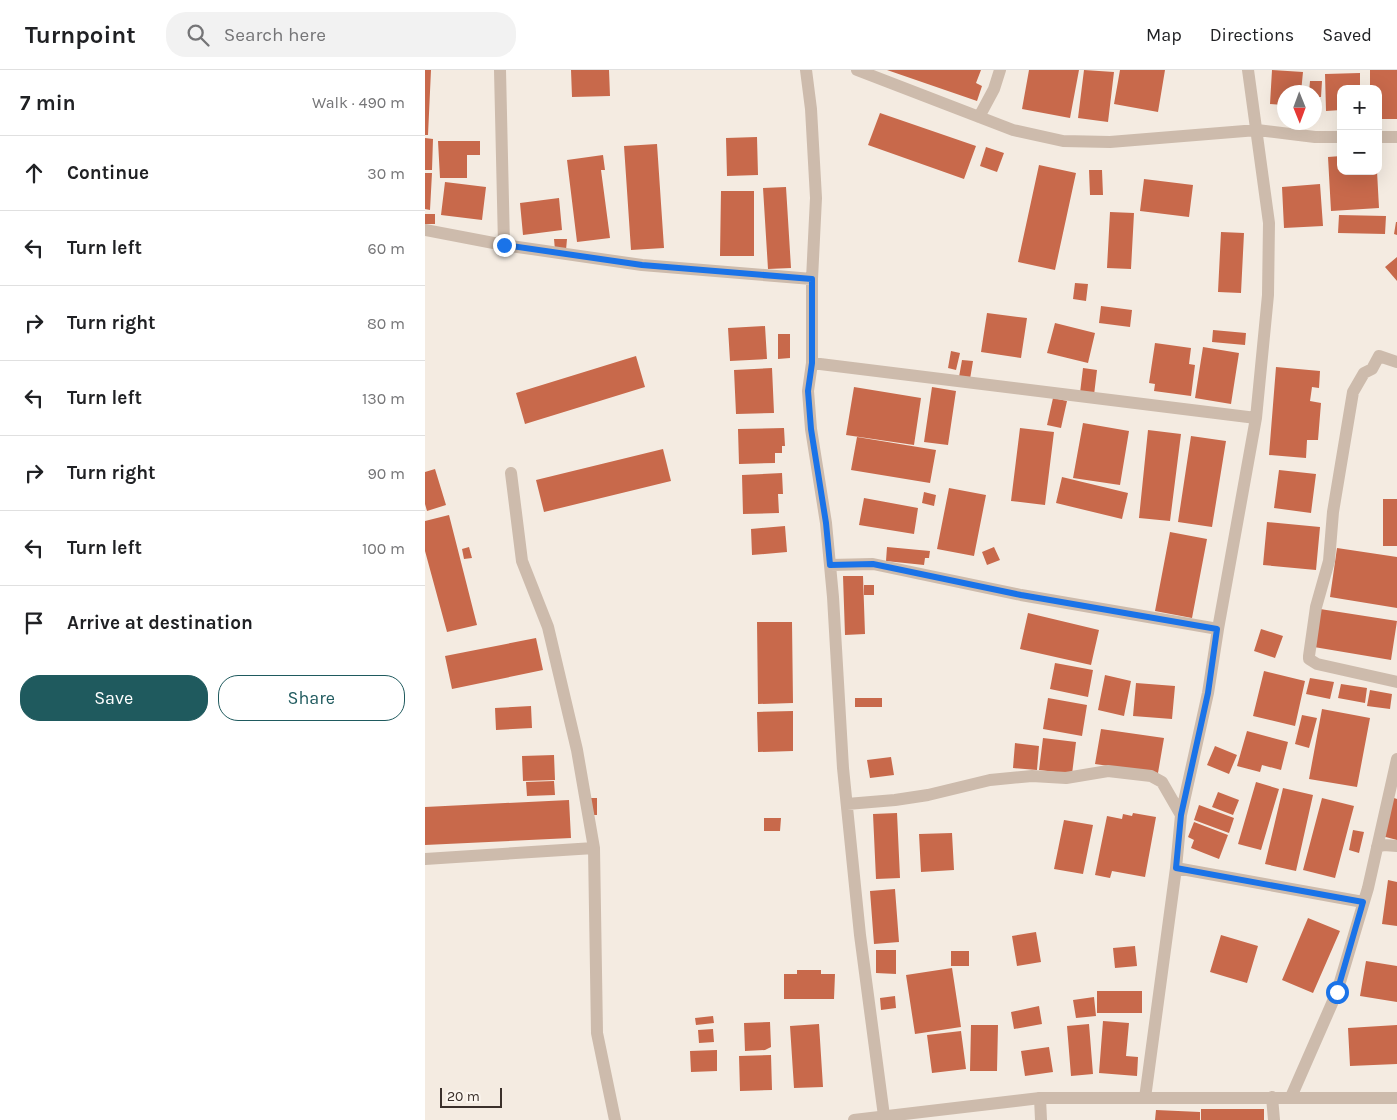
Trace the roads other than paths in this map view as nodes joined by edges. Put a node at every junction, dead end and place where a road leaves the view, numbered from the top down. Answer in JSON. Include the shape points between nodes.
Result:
{"nodes":[{"id":1,"x":501,"y":70,"type":"edge"},
{"id":2,"x":806,"y":70,"type":"edge"},
{"id":3,"x":857,"y":70,"type":"edge"},
{"id":4,"x":1000,"y":70,"type":"edge"},
{"id":5,"x":1248,"y":70,"type":"edge"},
{"id":6,"x":979,"y":117,"type":"junction"},
{"id":7,"x":1257,"y":130,"type":"junction"},
{"id":8,"x":1397,"y":136,"type":"edge"},
{"id":9,"x":1337,"y":137,"type":"edge"},
{"id":10,"x":1382,"y":137,"type":"edge"},
{"id":11,"x":425,"y":230,"type":"edge"},
{"id":12,"x":504,"y":245,"type":"junction"},
{"id":13,"x":812,"y":279,"type":"junction"},
{"id":14,"x":1397,"y":362,"type":"edge"},
{"id":15,"x":812,"y":363,"type":"junction"},
{"id":16,"x":1256,"y":418,"type":"junction"},
{"id":17,"x":511,"y":473,"type":"dead end"},
{"id":18,"x":830,"y":565,"type":"junction"},
{"id":19,"x":1217,"y":629,"type":"junction"},
{"id":20,"x":1397,"y":682,"type":"edge"},
{"id":21,"x":1397,"y":760,"type":"edge"},
{"id":22,"x":847,"y":804,"type":"junction"},
{"id":23,"x":1181,"y":815,"type":"junction"},
{"id":24,"x":1397,"y":846,"type":"edge"},
{"id":25,"x":1377,"y":847,"type":"junction"},
{"id":26,"x":594,"y":848,"type":"junction"},
{"id":27,"x":425,"y":859,"type":"edge"},
{"id":28,"x":1176,"y":868,"type":"junction"},
{"id":29,"x":1363,"y":902,"type":"junction"},
{"id":30,"x":1271,"y":1097,"type":"junction"},
{"id":31,"x":1291,"y":1097,"type":"junction"},
{"id":32,"x":1040,"y":1098,"type":"junction"},
{"id":33,"x":1145,"y":1098,"type":"junction"},
{"id":34,"x":1397,"y":1098,"type":"edge"},
{"id":35,"x":884,"y":1116,"type":"junction"},
{"id":36,"x":615,"y":1120,"type":"edge"},
{"id":37,"x":854,"y":1120,"type":"edge"},
{"id":38,"x":1041,"y":1120,"type":"edge"},
{"id":39,"x":1274,"y":1120,"type":"edge"}],
"edges":[{"from":1,"to":12,"type":"street"},
{"from":2,"to":13,"type":"street","via":[[816,198]]},
{"from":3,"to":6,"type":"street"},
{"from":4,"to":6,"type":"street"},
{"from":5,"to":7,"type":"street"},
{"from":6,"to":7,"type":"street","via":[[1013,130],[1063,141],[1110,142]]},
{"from":7,"to":9,"type":"street"},
{"from":7,"to":16,"type":"street","via":[[1269,232],[1269,295]]},
{"from":8,"to":10,"type":"street"},
{"from":11,"to":12,"type":"street"},
{"from":12,"to":13,"type":"street","via":[[642,265]]},
{"from":13,"to":15,"type":"street"},
{"from":14,"to":20,"type":"street","via":[[1379,356],[1353,392],[1333,512],[1329,561],[1316,607],[1309,656],[1317,664]]},
{"from":15,"to":16,"type":"street"},
{"from":15,"to":18,"type":"street","via":[[808,391],[811,429]]},
{"from":16,"to":19,"type":"street"},
{"from":17,"to":26,"type":"street","via":[[522,561],[548,627],[577,750]]},
{"from":18,"to":19,"type":"street","via":[[873,564],[1021,595]]},
{"from":18,"to":22,"type":"street"},
{"from":19,"to":23,"type":"street","via":[[1208,693]]},
{"from":21,"to":25,"type":"street"},
{"from":22,"to":23,"type":"street","via":[[928,795],[990,780],[1032,776],[1066,778],[1108,771],[1151,776],[1162,782]]},
{"from":22,"to":35,"type":"street","via":[[861,944]]},
{"from":23,"to":28,"type":"street"},
{"from":24,"to":25,"type":"street"},
{"from":25,"to":29,"type":"street"},
{"from":26,"to":27,"type":"street"},
{"from":26,"to":36,"type":"street","via":[[597,1033]]},
{"from":28,"to":29,"type":"street"},
{"from":28,"to":33,"type":"street"},
{"from":29,"to":31,"type":"street","via":[[1337,992]]},
{"from":30,"to":31,"type":"street"},
{"from":30,"to":33,"type":"street"},
{"from":30,"to":39,"type":"street"},
{"from":31,"to":34,"type":"street"},
{"from":32,"to":33,"type":"street"},
{"from":32,"to":35,"type":"street"},
{"from":32,"to":38,"type":"street"},
{"from":35,"to":37,"type":"street"}]}
